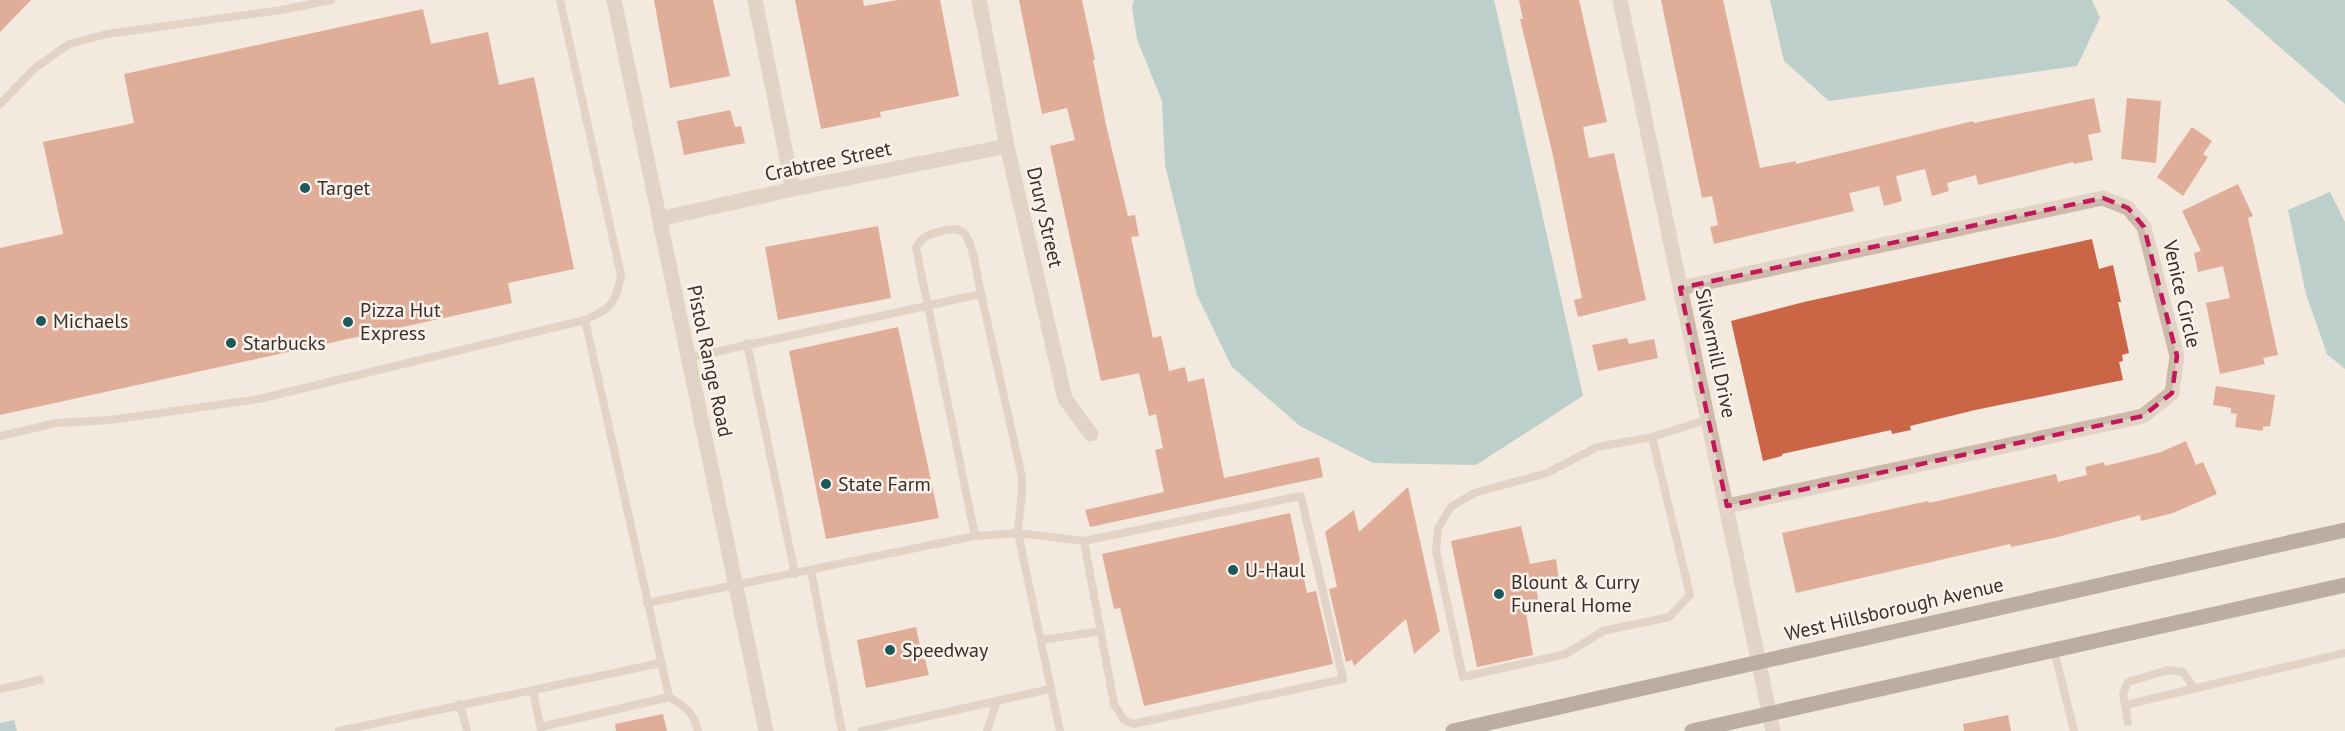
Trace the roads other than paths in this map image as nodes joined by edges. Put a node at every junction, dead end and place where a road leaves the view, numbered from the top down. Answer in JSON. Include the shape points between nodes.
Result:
{"nodes":[{"id":1,"x":331,"y":0,"type":"edge"},
{"id":2,"x":560,"y":0,"type":"edge"},
{"id":3,"x":614,"y":0,"type":"edge"},
{"id":4,"x":755,"y":0,"type":"edge"},
{"id":5,"x":979,"y":0,"type":"edge"},
{"id":6,"x":1620,"y":0,"type":"edge"},
{"id":7,"x":0,"y":104,"type":"edge"},
{"id":8,"x":1007,"y":146,"type":"junction"},
{"id":9,"x":793,"y":189,"type":"junction"},
{"id":10,"x":659,"y":219,"type":"junction"},
{"id":11,"x":1680,"y":288,"type":"junction"},
{"id":12,"x":981,"y":294,"type":"junction"},
{"id":13,"x":928,"y":305,"type":"junction"},
{"id":14,"x":585,"y":320,"type":"junction"},
{"id":15,"x":747,"y":344,"type":"junction"},
{"id":16,"x":688,"y":358,"type":"junction"},
{"id":17,"x":1709,"y":419,"type":"junction"},
{"id":18,"x":1091,"y":434,"type":"dead end"},
{"id":19,"x":0,"y":436,"type":"edge"},
{"id":20,"x":1652,"y":436,"type":"junction"},
{"id":21,"x":1727,"y":506,"type":"junction"},
{"id":22,"x":2345,"y":530,"type":"edge"},
{"id":23,"x":1018,"y":533,"type":"junction"},
{"id":24,"x":975,"y":536,"type":"junction"},
{"id":25,"x":1084,"y":541,"type":"junction"},
{"id":26,"x":811,"y":571,"type":"junction"},
{"id":27,"x":795,"y":574,"type":"junction"},
{"id":28,"x":2345,"y":585,"type":"edge"},
{"id":29,"x":735,"y":586,"type":"junction"},
{"id":30,"x":647,"y":603,"type":"junction"},
{"id":31,"x":1101,"y":631,"type":"junction"},
{"id":32,"x":1042,"y":640,"type":"junction"},
{"id":33,"x":2054,"y":650,"type":"junction"},
{"id":34,"x":2345,"y":652,"type":"edge"},
{"id":35,"x":1760,"y":661,"type":"junction"},
{"id":36,"x":661,"y":663,"type":"junction"},
{"id":37,"x":40,"y":680,"type":"dead end"},
{"id":38,"x":2194,"y":688,"type":"junction"},
{"id":39,"x":0,"y":689,"type":"edge"},
{"id":40,"x":1050,"y":689,"type":"junction"},
{"id":41,"x":533,"y":690,"type":"junction"},
{"id":42,"x":669,"y":697,"type":"junction"},
{"id":43,"x":997,"y":701,"type":"junction"},
{"id":44,"x":460,"y":704,"type":"junction"},
{"id":45,"x":2125,"y":705,"type":"junction"},
{"id":46,"x":1770,"y":715,"type":"junction"},
{"id":47,"x":923,"y":717,"type":"junction"},
{"id":48,"x":2128,"y":722,"type":"dead end"},
{"id":49,"x":926,"y":728,"type":"dead end"},
{"id":50,"x":541,"y":729,"type":"edge"},
{"id":51,"x":883,"y":729,"type":"edge"},
{"id":52,"x":339,"y":731,"type":"edge"},
{"id":53,"x":467,"y":731,"type":"edge"},
{"id":54,"x":698,"y":731,"type":"edge"},
{"id":55,"x":766,"y":731,"type":"edge"},
{"id":56,"x":842,"y":731,"type":"edge"},
{"id":57,"x":862,"y":731,"type":"edge"},
{"id":58,"x":987,"y":731,"type":"edge"},
{"id":59,"x":1060,"y":731,"type":"edge"},
{"id":60,"x":1453,"y":731,"type":"edge"},
{"id":61,"x":1692,"y":731,"type":"edge"},
{"id":62,"x":1773,"y":731,"type":"edge"},
{"id":63,"x":2074,"y":731,"type":"edge"}],
"edges":[{"from":1,"to":7,"type":"lane","via":[[107,34],[69,44],[34,68]]},
{"from":2,"to":14,"type":"lane","via":[[621,275],[618,296],[605,312]]},
{"from":3,"to":10,"type":"street","name":"Pistol Range Road"},
{"from":4,"to":9,"type":"street"},
{"from":5,"to":8,"type":"street","name":"Drury Street"},
{"from":6,"to":11,"type":"street","name":"Silvermill Drive"},
{"from":8,"to":9,"type":"street","name":"Crabtree Street"},
{"from":8,"to":18,"type":"street","name":"Drury Street","via":[[1065,399]]},
{"from":9,"to":10,"type":"street","name":"Crabtree Street"},
{"from":10,"to":16,"type":"street","name":"Pistol Range Road"},
{"from":11,"to":17,"type":"street","name":"Silvermill Drive"},
{"from":11,"to":21,"type":"street","name":"Venice Circle","via":[[2103,198],[2128,208],[2144,228],[2177,356],[2172,393],[2143,416]]},
{"from":12,"to":13,"type":"lane"},
{"from":12,"to":13,"type":"lane","via":[[969,238],[952,229],[928,234],[916,248]]},
{"from":12,"to":23,"type":"lane","via":[[1022,477]]},
{"from":13,"to":15,"type":"lane"},
{"from":13,"to":24,"type":"lane"},
{"from":14,"to":19,"type":"lane","via":[[259,399],[110,420],[56,423]]},
{"from":14,"to":30,"type":"lane"},
{"from":15,"to":16,"type":"lane"},
{"from":15,"to":27,"type":"lane"},
{"from":16,"to":29,"type":"street","name":"Pistol Range Road"},
{"from":17,"to":20,"type":"lane"},
{"from":17,"to":21,"type":"street","name":"Silvermill Drive"},
{"from":20,"to":20,"type":"lane","via":[[1597,447],[1547,473],[1474,493],[1451,507],[1438,528],[1436,551],[1463,677],[1566,654],[1603,631],[1669,617],[1690,595]]},
{"from":21,"to":35,"type":"street","name":"Silvermill Drive"},
{"from":22,"to":35,"type":"main road","name":"West Hillsborough Avenue"},
{"from":23,"to":24,"type":"lane"},
{"from":23,"to":25,"type":"lane"},
{"from":23,"to":32,"type":"lane"},
{"from":24,"to":26,"type":"lane"},
{"from":25,"to":31,"type":"lane"},
{"from":25,"to":31,"type":"lane","via":[[1301,496],[1343,679],[1133,724],[1124,720],[1114,704]]},
{"from":26,"to":27,"type":"lane"},
{"from":26,"to":56,"type":"lane"},
{"from":27,"to":29,"type":"lane"},
{"from":28,"to":33,"type":"main road"},
{"from":29,"to":30,"type":"lane"},
{"from":29,"to":55,"type":"street","name":"Pistol Range Road"},
{"from":30,"to":36,"type":"lane"},
{"from":31,"to":32,"type":"lane"},
{"from":32,"to":40,"type":"lane"},
{"from":33,"to":46,"type":"main road"},
{"from":33,"to":63,"type":"lane"},
{"from":34,"to":38,"type":"lane"},
{"from":35,"to":46,"type":"street","name":"Silvermill Drive"},
{"from":35,"to":60,"type":"main road","name":"West Hillsborough Avenue"},
{"from":36,"to":41,"type":"lane"},
{"from":36,"to":42,"type":"lane"},
{"from":37,"to":39,"type":"lane"},
{"from":38,"to":45,"type":"lane"},
{"from":38,"to":45,"type":"lane","via":[[2183,672],[2168,670],[2128,682],[2123,693]]},
{"from":40,"to":43,"type":"lane"},
{"from":40,"to":59,"type":"lane"},
{"from":41,"to":44,"type":"lane"},
{"from":41,"to":50,"type":"lane"},
{"from":42,"to":50,"type":"lane"},
{"from":42,"to":54,"type":"lane","via":[[686,706]]},
{"from":43,"to":47,"type":"lane"},
{"from":43,"to":58,"type":"lane"},
{"from":44,"to":52,"type":"lane"},
{"from":44,"to":53,"type":"lane"},
{"from":45,"to":48,"type":"lane"},
{"from":46,"to":61,"type":"main road"},
{"from":46,"to":62,"type":"street","name":"Silvermill Drive"},
{"from":47,"to":49,"type":"lane"},
{"from":47,"to":51,"type":"lane"},
{"from":51,"to":57,"type":"lane"}]}
